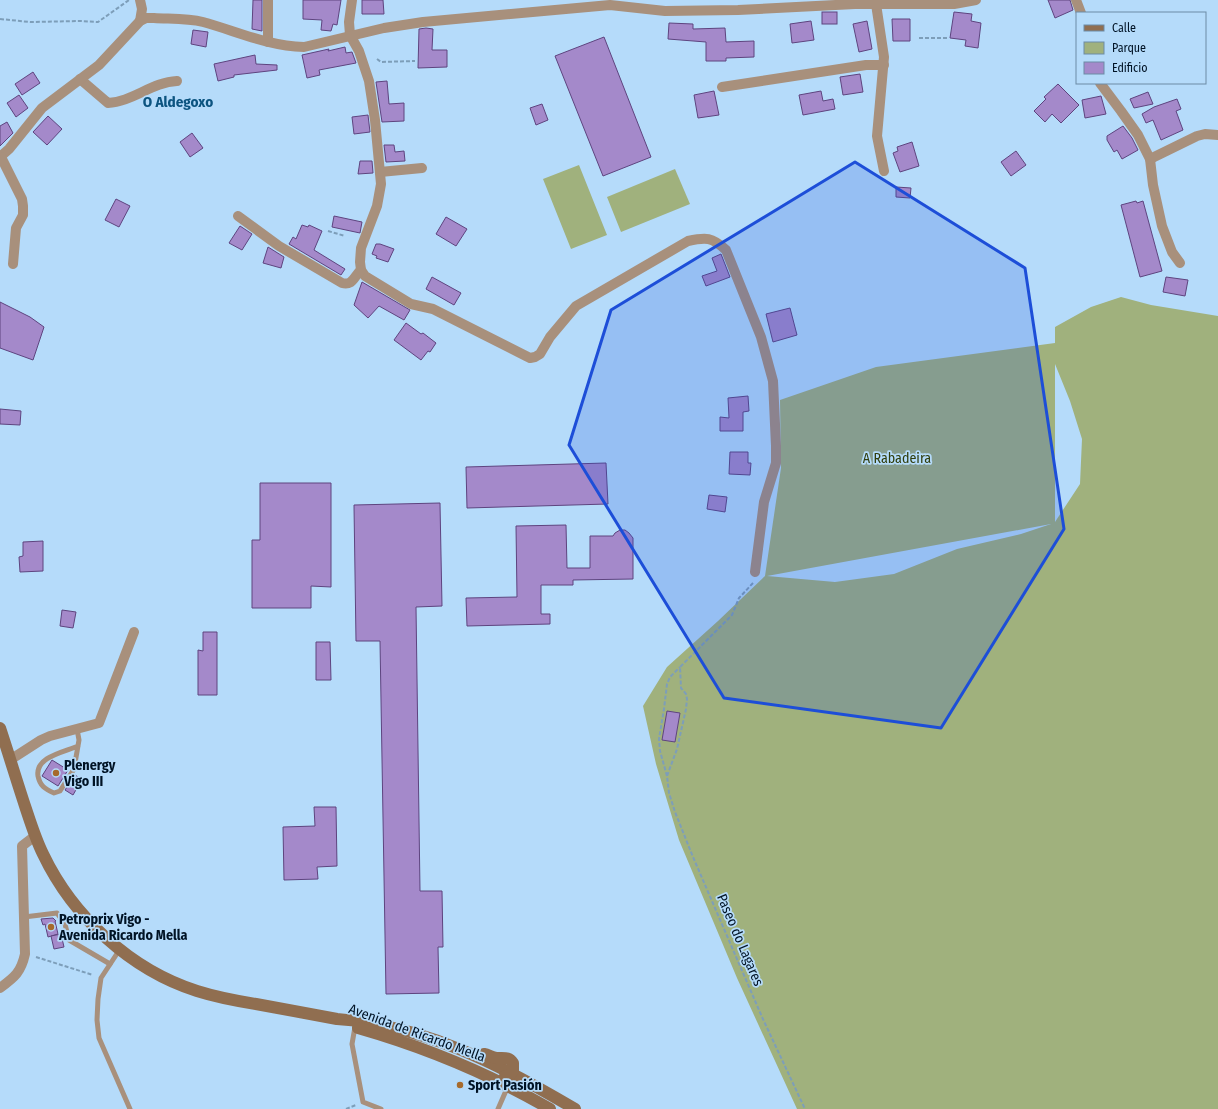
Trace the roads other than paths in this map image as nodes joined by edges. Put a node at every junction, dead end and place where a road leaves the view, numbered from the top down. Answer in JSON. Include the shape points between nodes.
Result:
{"nodes":[{"id":1,"x":140,"y":0,"type":"edge"},
{"id":2,"x":268,"y":0,"type":"edge"},
{"id":3,"x":352,"y":0,"type":"edge"},
{"id":4,"x":976,"y":0,"type":"edge"},
{"id":5,"x":1076,"y":0,"type":"edge"},
{"id":6,"x":610,"y":2,"type":"edge"},
{"id":7,"x":876,"y":4,"type":"junction"},
{"id":8,"x":1081,"y":12,"type":"edge"},
{"id":9,"x":140,"y":21,"type":"junction"},
{"id":10,"x":350,"y":35,"type":"junction"},
{"id":11,"x":268,"y":42,"type":"junction"},
{"id":12,"x":884,"y":65,"type":"junction"},
{"id":13,"x":80,"y":79,"type":"junction"},
{"id":14,"x":177,"y":81,"type":"dead end"},
{"id":15,"x":1101,"y":84,"type":"edge"},
{"id":16,"x":722,"y":87,"type":"dead end"},
{"id":17,"x":1218,"y":135,"type":"edge"},
{"id":18,"x":0,"y":157,"type":"edge"},
{"id":19,"x":1150,"y":159,"type":"junction"},
{"id":20,"x":422,"y":168,"type":"dead end"},
{"id":21,"x":884,"y":171,"type":"dead end"},
{"id":22,"x":380,"y":172,"type":"junction"},
{"id":23,"x":238,"y":216,"type":"dead end"},
{"id":24,"x":1180,"y":263,"type":"dead end"},
{"id":25,"x":13,"y":264,"type":"dead end"},
{"id":26,"x":361,"y":270,"type":"junction"},
{"id":27,"x":755,"y":572,"type":"road end"},
{"id":28,"x":134,"y":632,"type":"dead end"},
{"id":29,"x":0,"y":728,"type":"edge"},
{"id":30,"x":76,"y":729,"type":"junction"},
{"id":31,"x":78,"y":746,"type":"junction"},
{"id":32,"x":6,"y":752,"type":"edge"},
{"id":33,"x":35,"y":836,"type":"junction"},
{"id":34,"x":24,"y":916,"type":"junction"},
{"id":35,"x":120,"y":949,"type":"junction"},
{"id":36,"x":110,"y":964,"type":"junction"},
{"id":37,"x":0,"y":988,"type":"edge"},
{"id":38,"x":337,"y":1019,"type":"junction"},
{"id":39,"x":355,"y":1027,"type":"junction"},
{"id":40,"x":505,"y":1071,"type":"junction"},
{"id":41,"x":130,"y":1109,"type":"edge"},
{"id":42,"x":382,"y":1109,"type":"edge"},
{"id":43,"x":498,"y":1109,"type":"edge"},
{"id":44,"x":550,"y":1109,"type":"edge"},
{"id":45,"x":554,"y":1109,"type":"edge"},
{"id":46,"x":576,"y":1109,"type":"edge"}],
"edges":[{"from":1,"to":9,"type":"street"},
{"from":2,"to":11,"type":"street"},
{"from":3,"to":10,"type":"street"},
{"from":4,"to":7,"type":"street","via":[[954,4]]},
{"from":5,"to":8,"type":"street"},
{"from":6,"to":7,"type":"street","via":[[665,11]]},
{"from":6,"to":10,"type":"street","via":[[422,22]]},
{"from":7,"to":12,"type":"street"},
{"from":9,"to":11,"type":"street","via":[[154,18],[201,22]]},
{"from":9,"to":13,"type":"street","via":[[99,65]]},
{"from":10,"to":11,"type":"street","via":[[304,47]]},
{"from":10,"to":22,"type":"street","via":[[360,51],[369,81]]},
{"from":12,"to":16,"type":"street"},
{"from":12,"to":21,"type":"street","via":[[877,136]]},
{"from":13,"to":14,"type":"street","via":[[108,103],[167,81]]},
{"from":13,"to":18,"type":"street","via":[[42,108]]},
{"from":15,"to":19,"type":"street","via":[[1138,135]]},
{"from":17,"to":19,"type":"street","via":[[1197,136]]},
{"from":18,"to":25,"type":"street","via":[[22,199],[23,206],[23,215],[16,228]]},
{"from":19,"to":24,"type":"street","via":[[1162,226],[1172,252]]},
{"from":20,"to":22,"type":"street"},
{"from":22,"to":26,"type":"street","via":[[381,184],[377,206],[361,248]]},
{"from":23,"to":26,"type":"street","via":[[279,246],[342,284],[352,282]]},
{"from":26,"to":27,"type":"street","via":[[365,276],[410,304],[433,309],[526,356],[535,357],[540,354],[550,337],[576,306],[688,241],[707,238],[717,242],[726,250],[734,269],[761,337],[773,381],[776,463],[764,502]]},
{"from":28,"to":30,"type":"street","via":[[99,723]]},
{"from":29,"to":32,"type":"main road","name":"Avenida de Ricardo Mella"},
{"from":30,"to":31,"type":"lane"},
{"from":30,"to":32,"type":"street"},
{"from":31,"to":31,"type":"lane","via":[[46,759],[41,764],[38,772],[40,784],[45,789],[54,793],[60,791],[74,769]]},
{"from":32,"to":33,"type":"main road","name":"Avenida de Ricardo Mella"},
{"from":33,"to":34,"type":"street","via":[[22,846]]},
{"from":33,"to":35,"type":"main road","name":"Avenida de Ricardo Mella","via":[[57,879],[75,906]]},
{"from":34,"to":36,"type":"lane","via":[[57,914],[65,924],[69,940]]},
{"from":34,"to":37,"type":"street","via":[[23,965],[17,974]]},
{"from":35,"to":36,"type":"lane"},
{"from":35,"to":38,"type":"main road","name":"Avenida de Ricardo Mella","via":[[168,980],[197,991]]},
{"from":36,"to":41,"type":"lane","via":[[101,978],[97,1020],[99,1038]]},
{"from":38,"to":39,"type":"main road","name":"Avenida de Ricardo Mella"},
{"from":38,"to":40,"type":"main road","name":"Avenida de Ricardo Mella","via":[[395,1028],[434,1039]]},
{"from":39,"to":40,"type":"main road","name":"Avenida de Ricardo Mella","via":[[422,1048],[448,1052]]},
{"from":39,"to":42,"type":"lane","via":[[352,1044],[363,1102]]},
{"from":40,"to":43,"type":"lane"},
{"from":40,"to":44,"type":"main road","name":"Avenida de Ricardo Mella"},
{"from":40,"to":45,"type":"main road"},
{"from":40,"to":46,"type":"main road","name":"Avenida de Ricardo Mella"}]}
